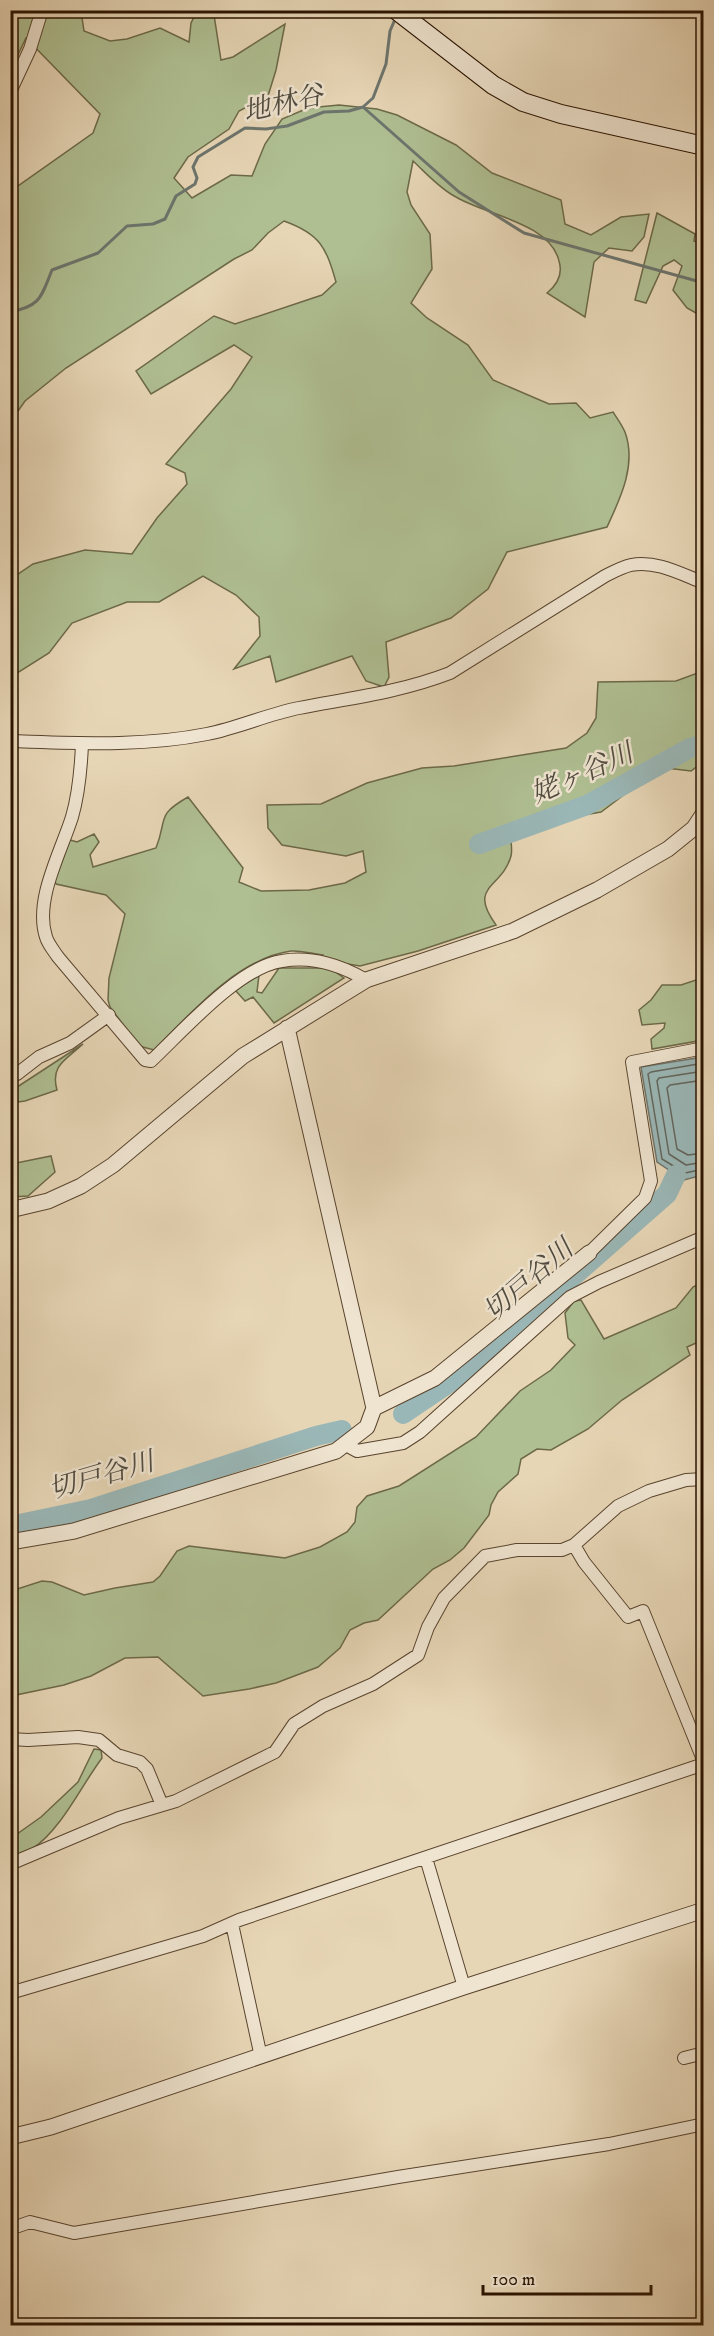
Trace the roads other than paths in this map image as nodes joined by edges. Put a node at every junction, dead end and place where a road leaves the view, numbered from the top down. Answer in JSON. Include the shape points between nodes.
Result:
{"nodes":[{"id":1,"x":42,"y":10,"type":"edge"},
{"id":2,"x":399,"y":13,"type":"edge"},
{"id":3,"x":10,"y":92,"type":"edge"},
{"id":4,"x":704,"y":146,"type":"edge"},
{"id":5,"x":704,"y":583,"type":"edge"},
{"id":6,"x":10,"y":741,"type":"edge"},
{"id":7,"x":82,"y":744,"type":"junction"},
{"id":8,"x":704,"y":813,"type":"edge"},
{"id":9,"x":699,"y":828,"type":"edge"},
{"id":10,"x":366,"y":980,"type":"junction"},
{"id":11,"x":109,"y":1015,"type":"junction"},
{"id":12,"x":287,"y":1028,"type":"junction"},
{"id":13,"x":704,"y":1048,"type":"edge"},
{"id":14,"x":10,"y":1076,"type":"edge"},
{"id":15,"x":10,"y":1210,"type":"edge"},
{"id":16,"x":704,"y":1238,"type":"edge"},
{"id":17,"x":589,"y":1253,"type":"joint"},
{"id":18,"x":374,"y":1408,"type":"junction"},
{"id":19,"x":346,"y":1445,"type":"junction"},
{"id":20,"x":704,"y":1479,"type":"edge"},
{"id":21,"x":10,"y":1542,"type":"edge"},
{"id":22,"x":574,"y":1545,"type":"junction"},
{"id":23,"x":10,"y":1739,"type":"edge"},
{"id":24,"x":704,"y":1763,"type":"edge"},
{"id":25,"x":162,"y":1805,"type":"junction"},
{"id":26,"x":426,"y":1858,"type":"junction"},
{"id":27,"x":10,"y":1864,"type":"edge"},
{"id":28,"x":704,"y":1910,"type":"edge"},
{"id":29,"x":232,"y":1924,"type":"junction"},
{"id":30,"x":464,"y":1987,"type":"junction"},
{"id":31,"x":10,"y":1993,"type":"edge"},
{"id":32,"x":704,"y":2053,"type":"edge"},
{"id":33,"x":261,"y":2057,"type":"junction"},
{"id":34,"x":684,"y":2058,"type":"dead end"},
{"id":35,"x":704,"y":2124,"type":"edge"},
{"id":36,"x":10,"y":2137,"type":"edge"},
{"id":37,"x":10,"y":2229,"type":"edge"}],
"edges":[{"from":1,"to":3,"type":"street"},
{"from":2,"to":4,"type":"main road","via":[[493,85],[523,102]]},
{"from":5,"to":7,"type":"street","via":[[664,567],[630,565],[604,576],[450,673],[422,684],[297,708],[207,734],[150,742]]},
{"from":6,"to":7,"type":"street"},
{"from":7,"to":11,"type":"street","via":[[73,815],[52,872],[42,920],[46,939],[58,957]]},
{"from":8,"to":9,"type":"street"},
{"from":9,"to":10,"type":"street","via":[[597,890],[513,931]]},
{"from":10,"to":11,"type":"street","via":[[320,961],[281,961],[257,970],[231,987],[151,1061],[145,1060]]},
{"from":10,"to":12,"type":"street"},
{"from":11,"to":14,"type":"street"},
{"from":12,"to":15,"type":"street","via":[[243,1056],[112,1165],[81,1186],[48,1201]]},
{"from":12,"to":18,"type":"street"},
{"from":13,"to":17,"type":"street","via":[[632,1062],[651,1181],[645,1198]]},
{"from":16,"to":19,"type":"street","via":[[570,1297],[403,1443],[357,1451]]},
{"from":17,"to":18,"type":"street","via":[[435,1378]]},
{"from":18,"to":19,"type":"street","via":[[367,1427]]},
{"from":19,"to":21,"type":"street","via":[[74,1531]]},
{"from":20,"to":22,"type":"street","via":[[649,1491],[618,1506]]},
{"from":22,"to":24,"type":"street","via":[[628,1617],[644,1611]]},
{"from":22,"to":25,"type":"street","via":[[561,1550],[517,1550],[485,1556],[444,1598],[418,1655],[373,1684],[294,1724],[275,1752]]},
{"from":23,"to":25,"type":"street","via":[[99,1740],[117,1755],[140,1762],[147,1769]]},
{"from":24,"to":26,"type":"street"},
{"from":25,"to":27,"type":"street","via":[[119,1818]]},
{"from":26,"to":29,"type":"street"},
{"from":26,"to":30,"type":"street"},
{"from":28,"to":30,"type":"street"},
{"from":29,"to":31,"type":"street"},
{"from":29,"to":33,"type":"street"},
{"from":30,"to":33,"type":"street"},
{"from":32,"to":34,"type":"street"},
{"from":33,"to":36,"type":"street"},
{"from":35,"to":37,"type":"street","via":[[609,2144],[74,2233],[30,2222]]}]}
